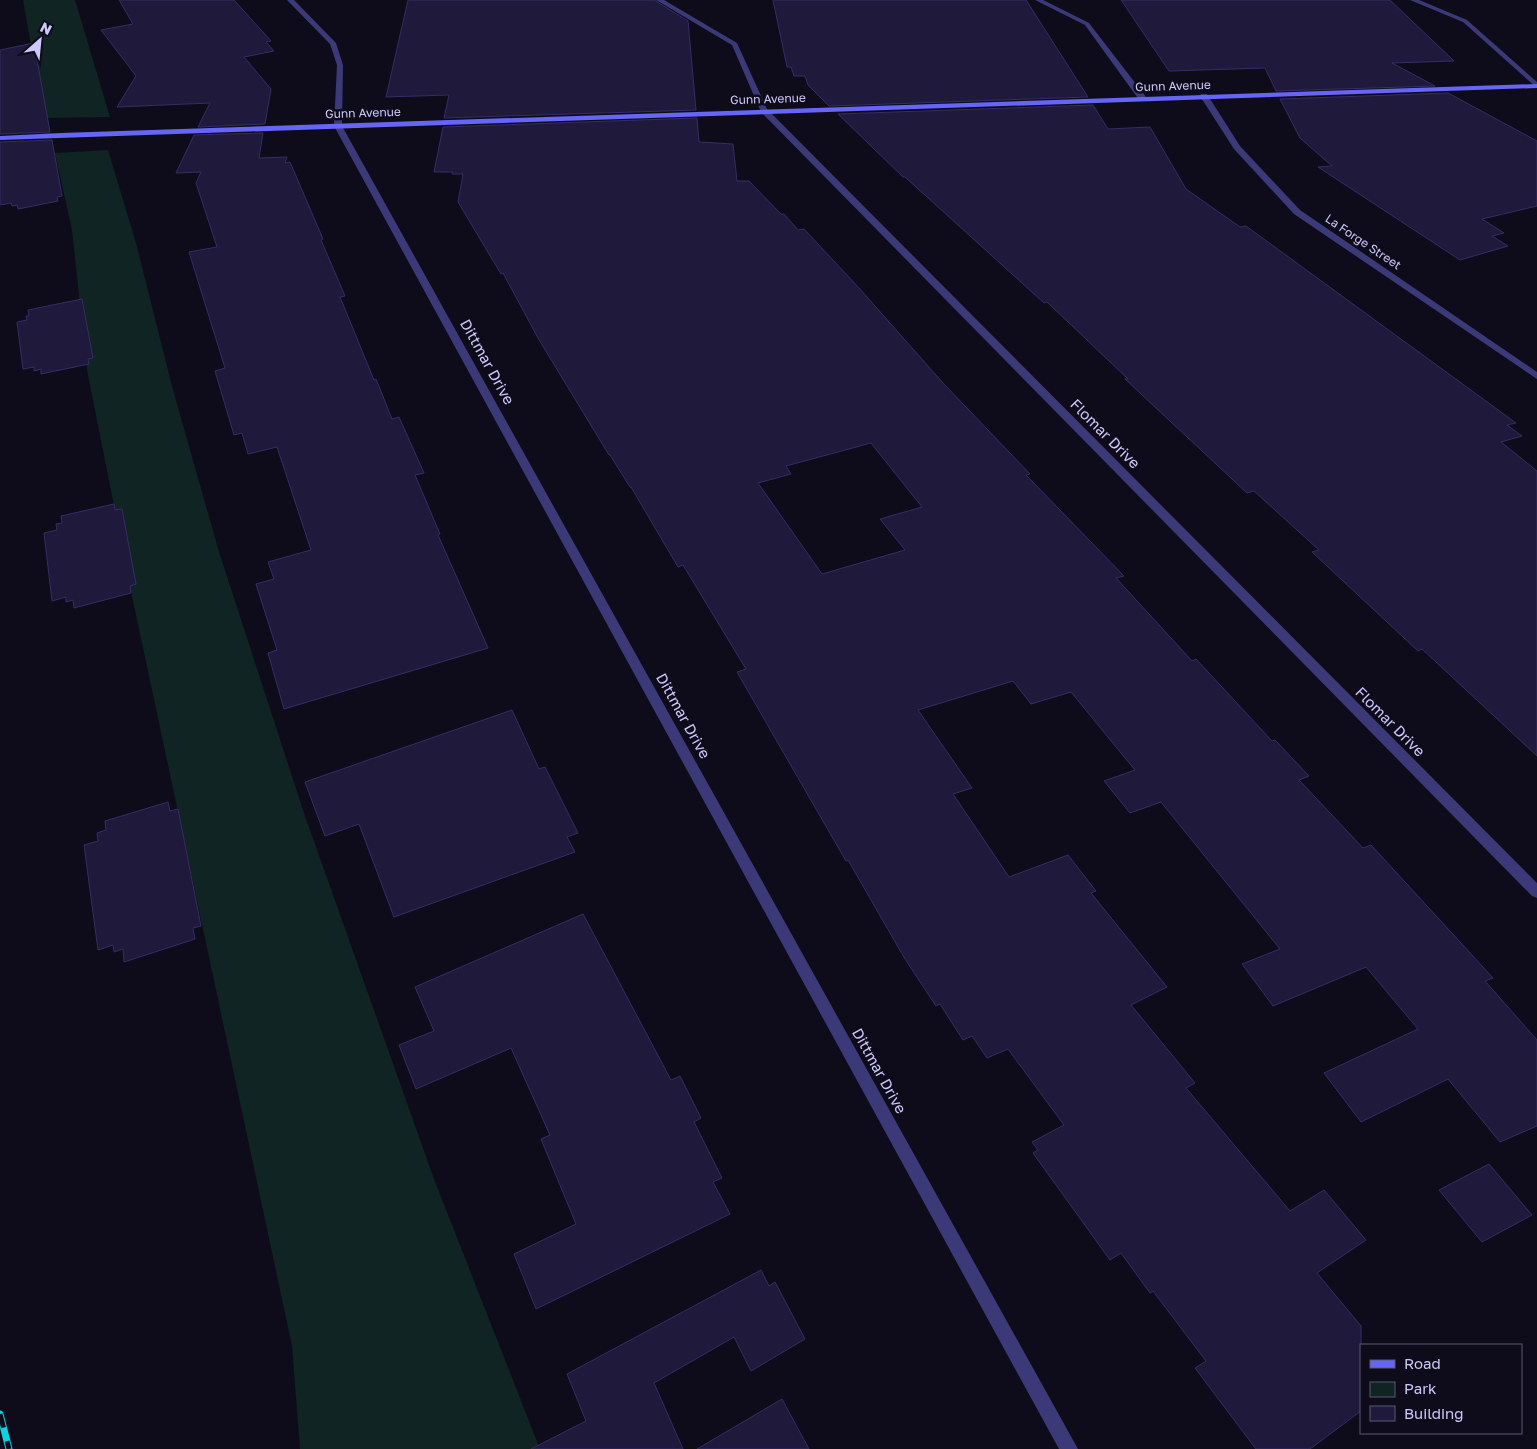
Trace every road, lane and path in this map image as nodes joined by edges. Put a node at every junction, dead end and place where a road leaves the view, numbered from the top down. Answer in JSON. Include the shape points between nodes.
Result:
{"nodes":[{"id":1,"x":290,"y":0,"type":"edge"},
{"id":2,"x":659,"y":0,"type":"edge"},
{"id":3,"x":1038,"y":0,"type":"edge"},
{"id":4,"x":1413,"y":0,"type":"edge"},
{"id":5,"x":1537,"y":86,"type":"edge"},
{"id":6,"x":1204,"y":96,"type":"junction"},
{"id":7,"x":1143,"y":99,"type":"junction"},
{"id":8,"x":764,"y":110,"type":"junction"},
{"id":9,"x":338,"y":126,"type":"junction"},
{"id":10,"x":0,"y":138,"type":"edge"},
{"id":11,"x":1537,"y":376,"type":"edge"},
{"id":12,"x":1537,"y":892,"type":"edge"},
{"id":13,"x":1069,"y":1449,"type":"edge"}],
"edges":[{"from":1,"to":9,"type":"street","via":[[333,43],[340,65]]},
{"from":2,"to":8,"type":"street","name":"Flomar Drive","via":[[734,44]]},
{"from":3,"to":7,"type":"street","via":[[1087,24]]},
{"from":4,"to":5,"type":"street","via":[[1465,21]]},
{"from":5,"to":6,"type":"street","name":"Gunn Avenue"},
{"from":6,"to":7,"type":"street","name":"Gunn Avenue"},
{"from":6,"to":11,"type":"street","name":"La Forge Street","via":[[1237,147],[1297,212]]},
{"from":7,"to":8,"type":"street","name":"Gunn Avenue"},
{"from":8,"to":9,"type":"street","name":"Gunn Avenue"},
{"from":8,"to":12,"type":"street","name":"Flomar Drive"},
{"from":9,"to":10,"type":"street","name":"Gunn Avenue"},
{"from":9,"to":13,"type":"street","name":"Dittmar Drive"}]}
